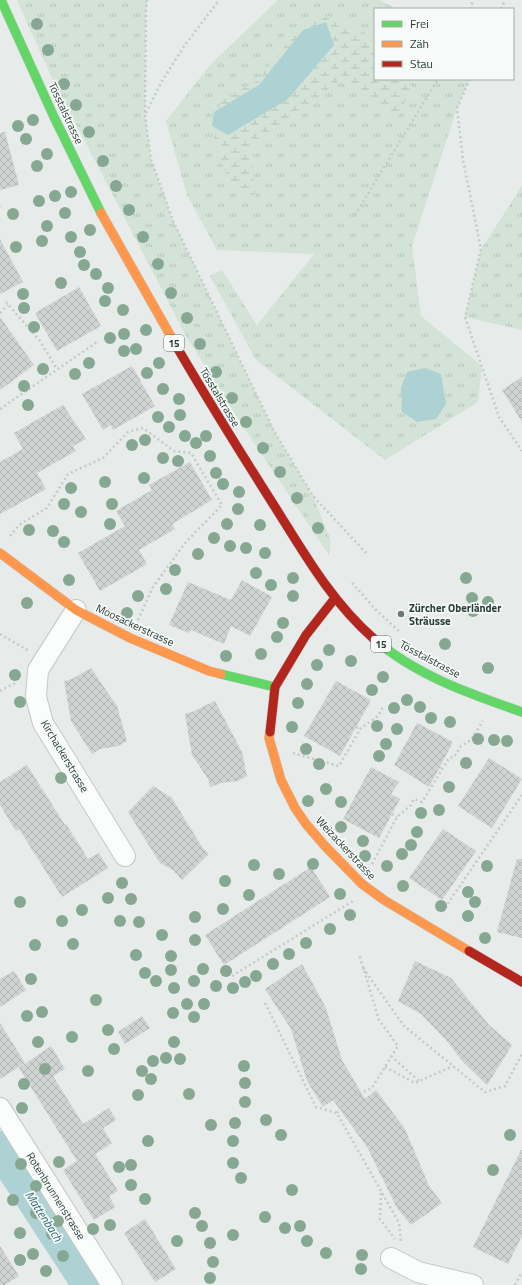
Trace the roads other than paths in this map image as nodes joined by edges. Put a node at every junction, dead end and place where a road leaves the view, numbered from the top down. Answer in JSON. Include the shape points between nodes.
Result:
{"nodes":[{"id":1,"x":1,"y":0,"type":"edge"},
{"id":2,"x":0,"y":553,"type":"edge"},
{"id":3,"x":335,"y":598,"type":"junction"},
{"id":4,"x":76,"y":610,"type":"junction"},
{"id":5,"x":275,"y":687,"type":"junction"},
{"id":6,"x":522,"y":712,"type":"edge"},
{"id":7,"x":125,"y":856,"type":"dead end"},
{"id":8,"x":522,"y":982,"type":"edge"},
{"id":9,"x":0,"y":1108,"type":"edge"},
{"id":10,"x":391,"y":1258,"type":"dead end"},
{"id":11,"x":112,"y":1285,"type":"edge"},
{"id":12,"x":473,"y":1285,"type":"edge"}],
"edges":[{"from":1,"to":3,"type":"main road","name":"Tösstalstrasse","number":"15","via":[[67,143],[166,330],[228,435]]},
{"from":2,"to":4,"type":"main road","name":"Moosackerstrasse"},
{"from":3,"to":5,"type":"main road","name":"Weizackerstrasse","via":[[306,635]]},
{"from":3,"to":6,"type":"main road","name":"Tösstalstrasse","number":"15","via":[[364,630],[396,656],[462,690]]},
{"from":4,"to":5,"type":"main road","name":"Moosackerstrasse","via":[[130,638],[209,671]]},
{"from":4,"to":7,"type":"street","name":"Kirchackerstrasse","via":[[38,670],[36,697],[43,723]]},
{"from":5,"to":8,"type":"main road","name":"Weizackerstrasse","via":[[269,738],[281,780],[306,824],[370,890]]},
{"from":9,"to":11,"type":"street","name":"Rotenbrunnenstrasse"},
{"from":10,"to":12,"type":"street","via":[[418,1272]]}]}
